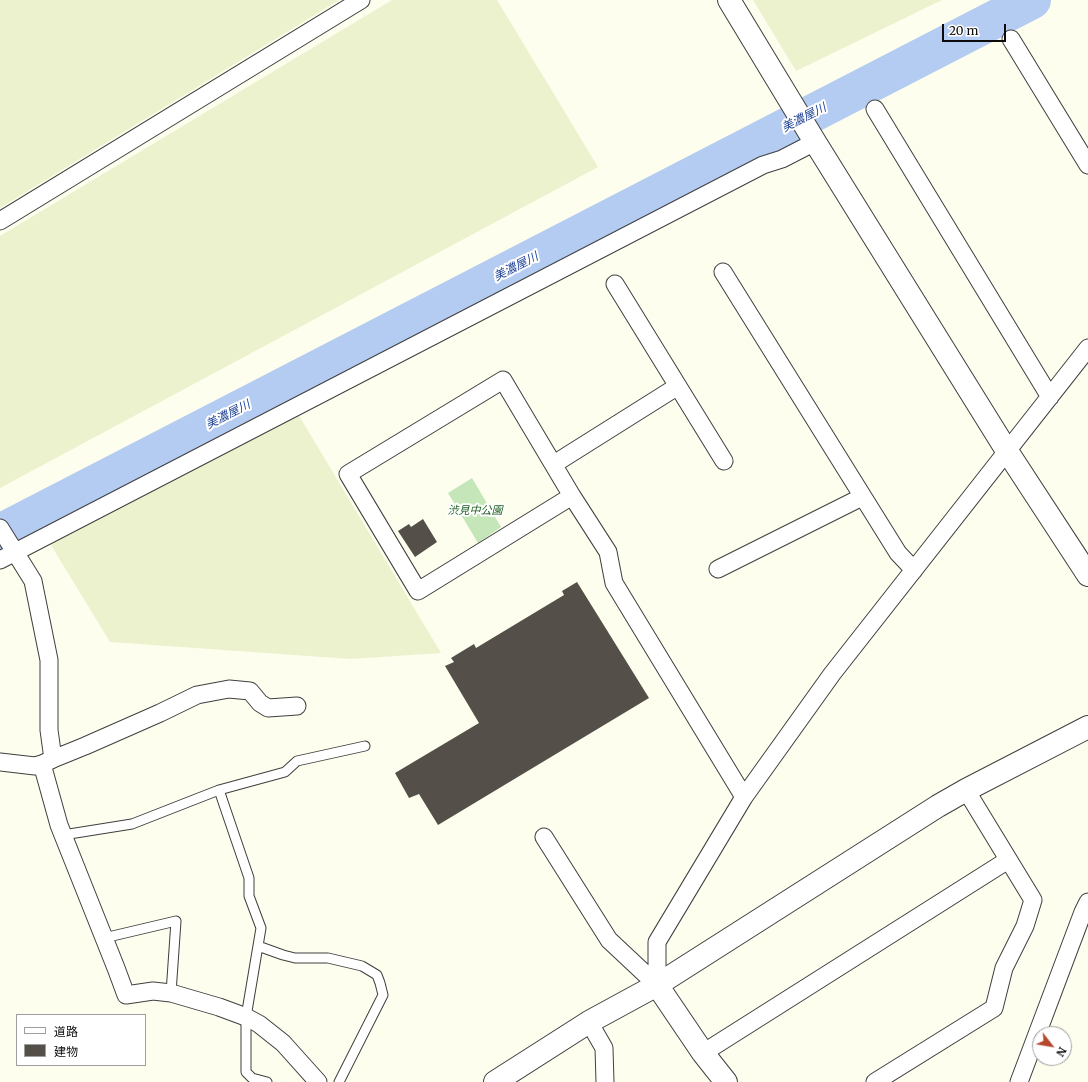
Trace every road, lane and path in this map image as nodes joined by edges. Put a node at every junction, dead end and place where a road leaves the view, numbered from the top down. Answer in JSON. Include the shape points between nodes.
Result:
{"nodes":[{"id":1,"x":361,"y":0,"type":"edge"},
{"id":2,"x":729,"y":0,"type":"edge"},
{"id":3,"x":1012,"y":39,"type":"dead end"},
{"id":4,"x":875,"y":109,"type":"dead end"},
{"id":5,"x":815,"y":142,"type":"junction"},
{"id":6,"x":1088,"y":165,"type":"edge"},
{"id":7,"x":0,"y":221,"type":"edge"},
{"id":8,"x":723,"y":272,"type":"dead end"},
{"id":9,"x":615,"y":284,"type":"dead end"},
{"id":10,"x":1088,"y":348,"type":"edge"},
{"id":11,"x":678,"y":386,"type":"junction"},
{"id":12,"x":1050,"y":397,"type":"junction"},
{"id":13,"x":1007,"y":451,"type":"junction"},
{"id":14,"x":724,"y":461,"type":"dead end"},
{"id":15,"x":554,"y":464,"type":"junction"},
{"id":16,"x":572,"y":496,"type":"junction"},
{"id":17,"x":862,"y":497,"type":"junction"},
{"id":18,"x":0,"y":528,"type":"edge"},
{"id":19,"x":7,"y":556,"type":"edge"},
{"id":20,"x":718,"y":569,"type":"dead end"},
{"id":21,"x":914,"y":570,"type":"junction"},
{"id":22,"x":1088,"y":575,"type":"edge"},
{"id":23,"x":297,"y":706,"type":"dead end"},
{"id":24,"x":1088,"y":727,"type":"edge"},
{"id":25,"x":365,"y":746,"type":"dead end"},
{"id":26,"x":48,"y":761,"type":"junction"},
{"id":27,"x":0,"y":762,"type":"edge"},
{"id":28,"x":219,"y":790,"type":"junction"},
{"id":29,"x":966,"y":790,"type":"junction"},
{"id":30,"x":744,"y":797,"type":"junction"},
{"id":31,"x":63,"y":835,"type":"junction"},
{"id":32,"x":544,"y":837,"type":"dead end"},
{"id":33,"x":1008,"y":860,"type":"junction"},
{"id":34,"x":1088,"y":902,"type":"edge"},
{"id":35,"x":104,"y":938,"type":"junction"},
{"id":36,"x":258,"y":946,"type":"junction"},
{"id":37,"x":657,"y":985,"type":"junction"},
{"id":38,"x":171,"y":992,"type":"junction"},
{"id":39,"x":246,"y":1017,"type":"junction"},
{"id":40,"x":589,"y":1022,"type":"junction"},
{"id":41,"x":703,"y":1053,"type":"junction"},
{"id":42,"x":268,"y":1082,"type":"edge"},
{"id":43,"x":318,"y":1082,"type":"edge"},
{"id":44,"x":339,"y":1082,"type":"edge"},
{"id":45,"x":495,"y":1082,"type":"edge"},
{"id":46,"x":605,"y":1082,"type":"edge"},
{"id":47,"x":726,"y":1082,"type":"edge"},
{"id":48,"x":875,"y":1082,"type":"edge"},
{"id":49,"x":1018,"y":1082,"type":"edge"}],
"edges":[{"from":1,"to":7,"type":"street"},
{"from":2,"to":5,"type":"street"},
{"from":3,"to":6,"type":"street"},
{"from":4,"to":12,"type":"street"},
{"from":5,"to":13,"type":"street"},
{"from":5,"to":19,"type":"street","via":[[782,159],[763,165]]},
{"from":8,"to":17,"type":"street"},
{"from":9,"to":11,"type":"street"},
{"from":10,"to":12,"type":"street"},
{"from":11,"to":14,"type":"street"},
{"from":11,"to":15,"type":"street"},
{"from":12,"to":13,"type":"street"},
{"from":13,"to":21,"type":"street"},
{"from":13,"to":22,"type":"street"},
{"from":15,"to":16,"type":"street"},
{"from":15,"to":16,"type":"street","via":[[503,380],[348,474],[418,591]]},
{"from":16,"to":30,"type":"street","via":[[608,552],[614,583]]},
{"from":17,"to":20,"type":"street"},
{"from":17,"to":21,"type":"street","via":[[898,553]]},
{"from":18,"to":19,"type":"street"},
{"from":19,"to":26,"type":"street","via":[[33,581],[48,660]]},
{"from":21,"to":30,"type":"street","via":[[832,674]]},
{"from":23,"to":26,"type":"street","via":[[268,708],[250,691],[229,689],[197,695],[160,714]]},
{"from":24,"to":29,"type":"street"},
{"from":25,"to":28,"type":"lane","via":[[297,761],[285,772]]},
{"from":26,"to":27,"type":"street","via":[[35,766]]},
{"from":26,"to":31,"type":"street","via":[[58,825]]},
{"from":28,"to":31,"type":"lane","via":[[132,824]]},
{"from":28,"to":36,"type":"lane","via":[[249,878],[249,896],[261,928]]},
{"from":29,"to":33,"type":"street"},
{"from":29,"to":37,"type":"street"},
{"from":30,"to":37,"type":"street","via":[[657,942]]},
{"from":31,"to":35,"type":"street"},
{"from":32,"to":37,"type":"street","via":[[609,940]]},
{"from":33,"to":41,"type":"street"},
{"from":33,"to":48,"type":"street","via":[[1034,900],[1025,926],[1004,968],[994,1008]]},
{"from":34,"to":49,"type":"street"},
{"from":35,"to":38,"type":"street","via":[[126,996],[153,991]]},
{"from":35,"to":38,"type":"lane","via":[[176,920]]},
{"from":36,"to":39,"type":"lane"},
{"from":36,"to":44,"type":"lane","via":[[295,958],[328,958],[362,966],[377,975],[383,996]]},
{"from":37,"to":40,"type":"street"},
{"from":37,"to":41,"type":"street"},
{"from":38,"to":39,"type":"street"},
{"from":39,"to":42,"type":"lane","via":[[246,1072],[252,1078]]},
{"from":39,"to":43,"type":"street","via":[[283,1043]]},
{"from":40,"to":45,"type":"street"},
{"from":40,"to":46,"type":"street","via":[[604,1048]]},
{"from":41,"to":47,"type":"street"}]}
